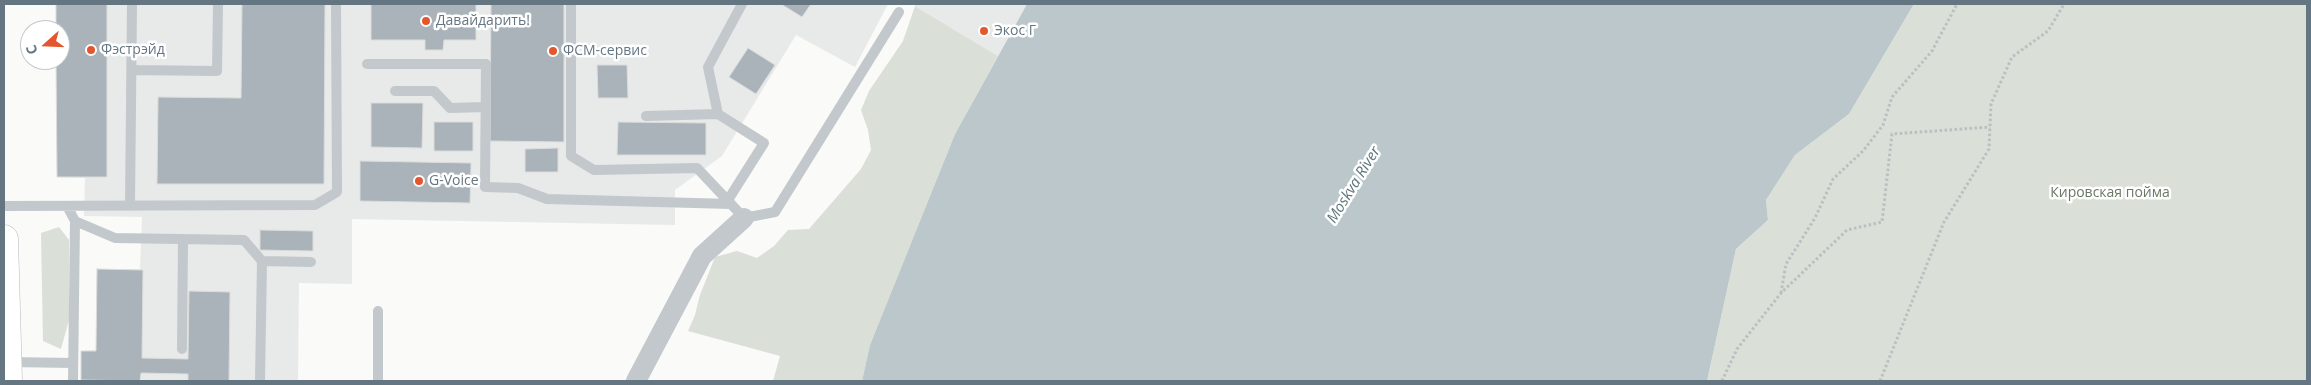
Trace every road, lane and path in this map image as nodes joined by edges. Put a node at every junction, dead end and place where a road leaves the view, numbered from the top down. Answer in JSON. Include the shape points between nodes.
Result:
{"nodes":[{"id":1,"x":132,"y":4,"type":"edge"},
{"id":2,"x":218,"y":4,"type":"edge"},
{"id":3,"x":336,"y":4,"type":"edge"},
{"id":4,"x":742,"y":4,"type":"edge"},
{"id":5,"x":1958,"y":4,"type":"edge"},
{"id":6,"x":2064,"y":4,"type":"edge"},
{"id":7,"x":571,"y":6,"type":"dead end"},
{"id":8,"x":900,"y":12,"type":"dead end"},
{"id":9,"x":367,"y":64,"type":"dead end"},
{"id":10,"x":132,"y":70,"type":"junction"},
{"id":11,"x":395,"y":91,"type":"dead end"},
{"id":12,"x":486,"y":108,"type":"junction"},
{"id":13,"x":718,"y":114,"type":"junction"},
{"id":14,"x":646,"y":116,"type":"dead end"},
{"id":15,"x":1990,"y":126,"type":"junction"},
{"id":16,"x":130,"y":205,"type":"junction"},
{"id":17,"x":4,"y":206,"type":"edge"},
{"id":18,"x":67,"y":206,"type":"junction"},
{"id":19,"x":735,"y":207,"type":"junction"},
{"id":20,"x":75,"y":221,"type":"junction"},
{"id":21,"x":4,"y":239,"type":"edge"},
{"id":22,"x":183,"y":239,"type":"junction"},
{"id":23,"x":262,"y":261,"type":"junction"},
{"id":24,"x":311,"y":262,"type":"dead end"},
{"id":25,"x":1781,"y":293,"type":"junction"},
{"id":26,"x":378,"y":311,"type":"dead end"},
{"id":27,"x":182,"y":349,"type":"dead end"},
{"id":28,"x":73,"y":364,"type":"junction"},
{"id":29,"x":8,"y":372,"type":"edge"},
{"id":30,"x":72,"y":381,"type":"edge"},
{"id":31,"x":260,"y":381,"type":"edge"},
{"id":32,"x":378,"y":381,"type":"edge"},
{"id":33,"x":636,"y":381,"type":"edge"},
{"id":34,"x":1722,"y":381,"type":"edge"},
{"id":35,"x":1880,"y":381,"type":"edge"}],
"edges":[{"from":1,"to":10,"type":"lane"},
{"from":2,"to":10,"type":"lane","via":[[217,71]]},
{"from":3,"to":16,"type":"lane","via":[[337,192],[315,205]]},
{"from":4,"to":13,"type":"lane","via":[[708,67]]},
{"from":5,"to":25,"type":"path","via":[[1932,51],[1892,97],[1883,125],[1863,151],[1833,179],[1815,218],[1786,264]]},
{"from":6,"to":15,"type":"path","via":[[2048,31],[2012,57],[1991,104]]},
{"from":7,"to":19,"type":"lane","via":[[571,156],[594,170],[697,168]]},
{"from":8,"to":19,"type":"lane","via":[[775,212]]},
{"from":9,"to":12,"type":"lane","via":[[486,64]]},
{"from":10,"to":16,"type":"lane"},
{"from":11,"to":12,"type":"lane","via":[[434,91],[450,108]]},
{"from":12,"to":19,"type":"lane","via":[[485,187],[518,188],[547,199]]},
{"from":13,"to":14,"type":"lane"},
{"from":13,"to":19,"type":"lane","via":[[764,143]]},
{"from":15,"to":25,"type":"path","via":[[1892,134],[1882,222],[1847,230]]},
{"from":15,"to":35,"type":"path","via":[[1989,149],[1944,222]]},
{"from":16,"to":18,"type":"lane"},
{"from":17,"to":18,"type":"lane"},
{"from":18,"to":20,"type":"lane"},
{"from":19,"to":33,"type":"street","via":[[702,256]]},
{"from":20,"to":22,"type":"lane","via":[[115,238]]},
{"from":20,"to":28,"type":"lane"},
{"from":21,"to":29,"type":"main road"},
{"from":22,"to":23,"type":"lane","via":[[244,240]]},
{"from":22,"to":27,"type":"lane"},
{"from":23,"to":24,"type":"lane"},
{"from":23,"to":31,"type":"lane"},
{"from":25,"to":34,"type":"path","via":[[1738,349]]},
{"from":26,"to":32,"type":"lane"},
{"from":28,"to":29,"type":"lane"},
{"from":28,"to":30,"type":"lane"}]}
